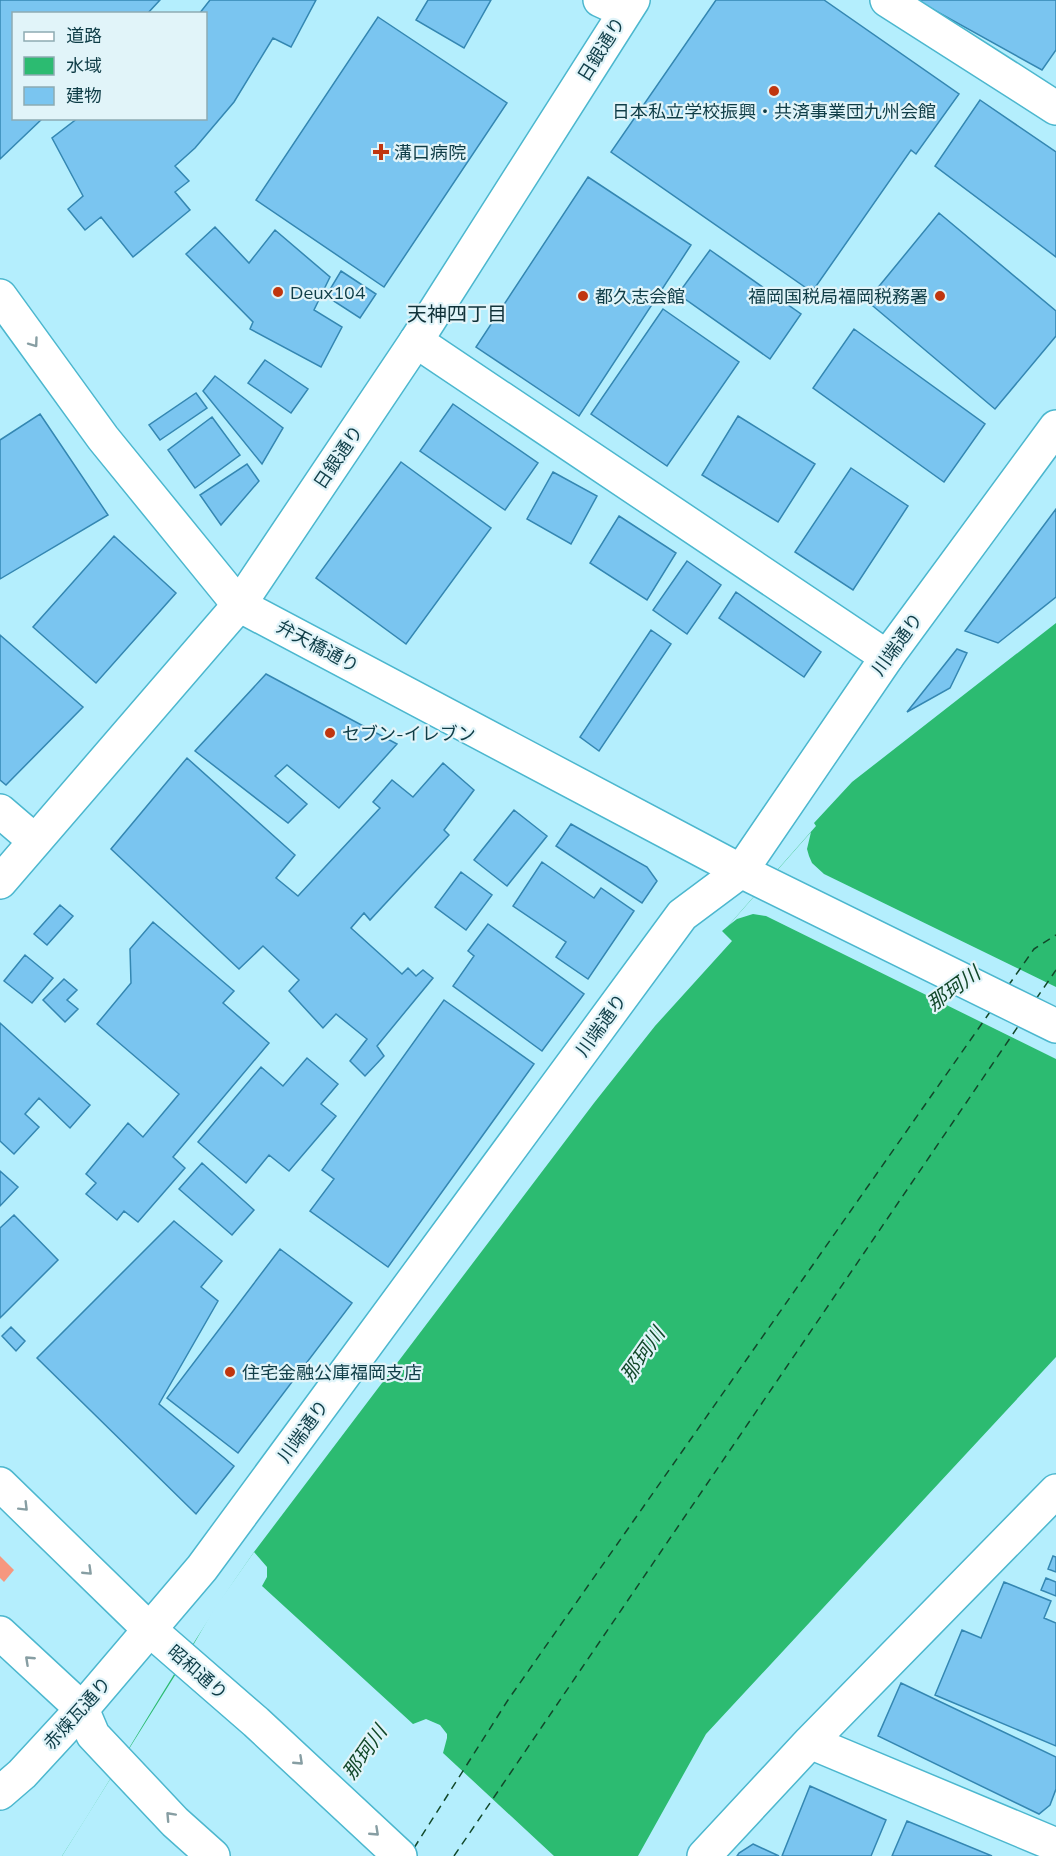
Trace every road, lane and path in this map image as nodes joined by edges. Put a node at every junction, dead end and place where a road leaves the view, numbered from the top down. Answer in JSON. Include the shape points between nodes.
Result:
{"nodes":[{"id":1,"x":887,"y":0,"type":"edge"},
{"id":2,"x":619,"y":4,"type":"edge"},
{"id":3,"x":1056,"y":108,"type":"edge"},
{"id":4,"x":0,"y":296,"type":"edge"},
{"id":5,"x":416,"y":341,"type":"junction"},
{"id":6,"x":1056,"y":427,"type":"edge"},
{"id":7,"x":239,"y":605,"type":"junction"},
{"id":8,"x":887,"y":657,"type":"junction"},
{"id":9,"x":0,"y":811,"type":"edge"},
{"id":10,"x":35,"y":841,"type":"junction"},
{"id":11,"x":754,"y":877,"type":"junction"},
{"id":12,"x":0,"y":882,"type":"edge"},
{"id":13,"x":1056,"y":1026,"type":"edge"},
{"id":14,"x":0,"y":1484,"type":"edge"},
{"id":15,"x":1056,"y":1491,"type":"edge"},
{"id":16,"x":149,"y":1629,"type":"junction"},
{"id":17,"x":0,"y":1633,"type":"edge"},
{"id":18,"x":82,"y":1709,"type":"junction"},
{"id":19,"x":810,"y":1742,"type":"junction"},
{"id":20,"x":0,"y":1793,"type":"edge"},
{"id":21,"x":1056,"y":1845,"type":"edge"},
{"id":22,"x":213,"y":1856,"type":"edge"},
{"id":23,"x":400,"y":1856,"type":"edge"},
{"id":24,"x":704,"y":1856,"type":"edge"}],
"edges":[{"from":1,"to":3,"type":"street"},
{"from":2,"to":5,"type":"street","name":"日銀通り"},
{"from":4,"to":7,"type":"street","name":"弁天橋通り","one_way":true,"via":[[103,438]]},
{"from":5,"to":7,"type":"street","name":"日銀通り"},
{"from":5,"to":8,"type":"street"},
{"from":6,"to":8,"type":"street","name":"川端通り"},
{"from":7,"to":10,"type":"street","name":"日銀通り"},
{"from":7,"to":11,"type":"street","name":"弁天橋通り"},
{"from":8,"to":11,"type":"street","name":"川端通り"},
{"from":9,"to":10,"type":"street"},
{"from":10,"to":12,"type":"street","name":"日銀通り"},
{"from":11,"to":13,"type":"street","name":"弁天橋通り"},
{"from":11,"to":16,"type":"street","name":"川端通り","via":[[682,915],[202,1568]]},
{"from":14,"to":16,"type":"street","name":"昭和通り","one_way":true},
{"from":15,"to":19,"type":"street"},
{"from":16,"to":18,"type":"street","name":"赤煉瓦通り"},
{"from":16,"to":23,"type":"street","name":"昭和通り","one_way":true},
{"from":18,"to":17,"type":"street","one_way":true},
{"from":18,"to":20,"type":"street","name":"赤煉瓦通り"},
{"from":22,"to":18,"type":"street","one_way":true,"via":[[175,1822],[93,1735]]},
{"from":19,"to":21,"type":"street"},
{"from":19,"to":24,"type":"street"}]}
